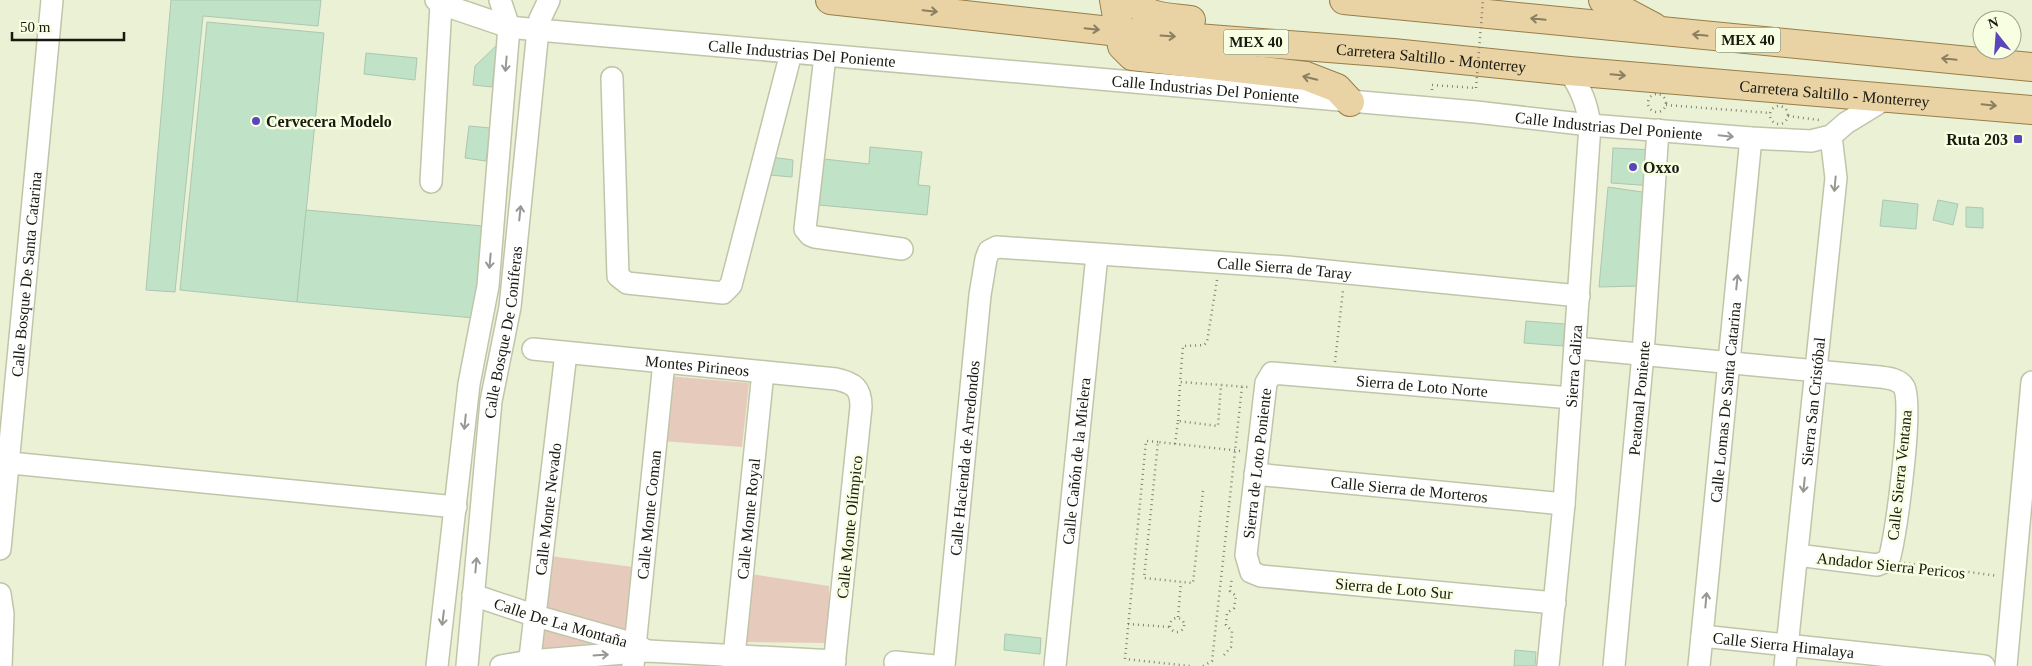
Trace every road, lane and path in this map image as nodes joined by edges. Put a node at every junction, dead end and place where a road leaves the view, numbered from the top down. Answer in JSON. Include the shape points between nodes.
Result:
{"nodes":[{"id":1,"x":52,"y":0,"type":"edge"},
{"id":2,"x":500,"y":0,"type":"edge"},
{"id":3,"x":549,"y":0,"type":"edge"},
{"id":4,"x":830,"y":0,"type":"edge"},
{"id":5,"x":1114,"y":0,"type":"edge"},
{"id":6,"x":1134,"y":0,"type":"edge"},
{"id":7,"x":1344,"y":0,"type":"edge"},
{"id":8,"x":1603,"y":0,"type":"edge"},
{"id":9,"x":439,"y":2,"type":"edge"},
{"id":10,"x":1474,"y":6,"type":"edge"},
{"id":11,"x":1161,"y":9,"type":"edge"},
{"id":12,"x":509,"y":27,"type":"junction"},
{"id":13,"x":538,"y":30,"type":"junction"},
{"id":14,"x":1662,"y":31,"type":"junction"},
{"id":15,"x":1119,"y":32,"type":"junction"},
{"id":16,"x":791,"y":53,"type":"junction"},
{"id":17,"x":1393,"y":53,"type":"junction"},
{"id":18,"x":824,"y":56,"type":"junction"},
{"id":19,"x":2032,"y":67,"type":"edge"},
{"id":20,"x":1570,"y":71,"type":"junction"},
{"id":21,"x":612,"y":78,"type":"dead end"},
{"id":22,"x":1432,"y":92,"type":"dead end"},
{"id":23,"x":1890,"y":96,"type":"junction"},
{"id":24,"x":1350,"y":102,"type":"junction"},
{"id":25,"x":1666,"y":105,"type":"junction"},
{"id":26,"x":2032,"y":110,"type":"edge"},
{"id":27,"x":1770,"y":113,"type":"junction"},
{"id":28,"x":1590,"y":125,"type":"junction"},
{"id":29,"x":1658,"y":130,"type":"junction"},
{"id":30,"x":1831,"y":136,"type":"junction"},
{"id":31,"x":1751,"y":138,"type":"junction"},
{"id":32,"x":431,"y":182,"type":"dead end"},
{"id":33,"x":902,"y":249,"type":"dead end"},
{"id":34,"x":989,"y":251,"type":"joint"},
{"id":35,"x":1097,"y":255,"type":"junction"},
{"id":36,"x":1220,"y":263,"type":"junction"},
{"id":37,"x":1345,"y":274,"type":"junction"},
{"id":38,"x":1579,"y":296,"type":"junction"},
{"id":39,"x":1576,"y":348,"type":"junction"},
{"id":40,"x":533,"y":349,"type":"dead end"},
{"id":41,"x":566,"y":353,"type":"junction"},
{"id":42,"x":1643,"y":354,"type":"junction"},
{"id":43,"x":664,"y":362,"type":"junction"},
{"id":44,"x":1728,"y":363,"type":"junction"},
{"id":45,"x":1815,"y":371,"type":"junction"},
{"id":46,"x":763,"y":372,"type":"junction"},
{"id":47,"x":1333,"y":378,"type":"junction"},
{"id":48,"x":1269,"y":381,"type":"junction"},
{"id":49,"x":1180,"y":382,"type":"junction"},
{"id":50,"x":2032,"y":382,"type":"edge"},
{"id":51,"x":1222,"y":385,"type":"junction"},
{"id":52,"x":1242,"y":387,"type":"junction"},
{"id":53,"x":858,"y":388,"type":"joint"},
{"id":54,"x":1571,"y":398,"type":"junction"},
{"id":55,"x":1178,"y":421,"type":"junction"},
{"id":56,"x":1158,"y":442,"type":"junction"},
{"id":57,"x":1175,"y":444,"type":"junction"},
{"id":58,"x":1235,"y":451,"type":"junction"},
{"id":59,"x":1258,"y":451,"type":"junction"},
{"id":60,"x":4,"y":462,"type":"edge"},
{"id":61,"x":1255,"y":474,"type":"junction"},
{"id":62,"x":1203,"y":491,"type":"dead end"},
{"id":63,"x":1564,"y":504,"type":"junction"},
{"id":64,"x":456,"y":507,"type":"junction"},
{"id":65,"x":0,"y":549,"type":"edge"},
{"id":66,"x":2025,"y":549,"type":"edge"},
{"id":67,"x":1246,"y":555,"type":"joint"},
{"id":68,"x":1797,"y":555,"type":"junction"},
{"id":69,"x":1887,"y":561,"type":"junction"},
{"id":70,"x":1232,"y":578,"type":"dead end"},
{"id":71,"x":2014,"y":579,"type":"junction"},
{"id":72,"x":1181,"y":582,"type":"junction"},
{"id":73,"x":0,"y":594,"type":"edge"},
{"id":74,"x":473,"y":595,"type":"junction"},
{"id":75,"x":1555,"y":603,"type":"junction"},
{"id":76,"x":536,"y":616,"type":"junction"},
{"id":77,"x":1178,"y":618,"type":"junction"},
{"id":78,"x":1128,"y":624,"type":"junction"},
{"id":79,"x":1170,"y":627,"type":"junction"},
{"id":80,"x":1702,"y":636,"type":"junction"},
{"id":81,"x":1788,"y":643,"type":"junction"},
{"id":82,"x":637,"y":653,"type":"edge"},
{"id":83,"x":1224,"y":655,"type":"dead end"},
{"id":84,"x":733,"y":662,"type":"edge"},
{"id":85,"x":895,"y":662,"type":"dead end"},
{"id":86,"x":834,"y":663,"type":"edge"},
{"id":87,"x":529,"y":664,"type":"edge"},
{"id":88,"x":1,"y":666,"type":"edge"},
{"id":89,"x":444,"y":666,"type":"edge"},
{"id":90,"x":467,"y":666,"type":"edge"},
{"id":91,"x":501,"y":666,"type":"edge"},
{"id":92,"x":935,"y":666,"type":"edge"},
{"id":93,"x":944,"y":666,"type":"edge"},
{"id":94,"x":1055,"y":666,"type":"edge"},
{"id":95,"x":1181,"y":666,"type":"edge"},
{"id":96,"x":1190,"y":666,"type":"edge"},
{"id":97,"x":1203,"y":666,"type":"edge"},
{"id":98,"x":1548,"y":666,"type":"edge"},
{"id":99,"x":1614,"y":666,"type":"edge"},
{"id":100,"x":1699,"y":666,"type":"edge"},
{"id":101,"x":1786,"y":666,"type":"edge"},
{"id":102,"x":1984,"y":666,"type":"edge"},
{"id":103,"x":2006,"y":666,"type":"edge"}],
"edges":[{"from":1,"to":60,"type":"street","name":"Calle Bosque De Santa Catarina"},
{"from":2,"to":12,"type":"street","name":"Calle Bosque De Coníferas"},
{"from":3,"to":13,"type":"street","name":"Calle Bosque De Coníferas"},
{"from":4,"to":15,"type":"main road","name":"Carretera Saltillo - Monterrey","number":"MEX 40","one_way":true},
{"from":5,"to":15,"type":"main road"},
{"from":6,"to":11,"type":"main road","via":[[1148,13]]},
{"from":7,"to":10,"type":"main road","number":"MEX 40"},
{"from":8,"to":14,"type":"main road"},
{"from":9,"to":12,"type":"street","name":"Calle Industrias Del Poniente"},
{"from":9,"to":32,"type":"street"},
{"from":14,"to":10,"type":"main road","number":"MEX 40","one_way":true},
{"from":10,"to":22,"type":"path","bridge":true,"via":[[1476,88],[1432,85]]},
{"from":11,"to":17,"type":"main road","via":[[1382,45]]},
{"from":12,"to":13,"type":"street","name":"Calle Industrias Del Poniente"},
{"from":12,"to":64,"type":"street","name":"Calle Bosque De Coníferas","one_way":true,"via":[[488,286],[469,384]]},
{"from":13,"to":16,"type":"street","name":"Calle Industrias Del Poniente"},
{"from":74,"to":13,"type":"street","name":"Calle Bosque De Coníferas","one_way":true,"via":[[491,401],[510,307]]},
{"from":19,"to":14,"type":"main road","number":"MEX 40","one_way":true},
{"from":15,"to":17,"type":"main road","name":"Carretera Saltillo - Monterrey","number":"MEX 40","one_way":true},
{"from":24,"to":15,"type":"main road","one_way":true,"via":[[1337,88],[1306,76],[1132,56],[1122,46]]},
{"from":16,"to":18,"type":"street","name":"Calle Industrias Del Poniente"},
{"from":16,"to":21,"type":"street","via":[[731,285],[723,293],[627,283],[618,276]]},
{"from":17,"to":20,"type":"main road","name":"Carretera Saltillo - Monterrey","number":"MEX 40"},
{"from":18,"to":24,"type":"street","name":"Calle Industrias Del Poniente"},
{"from":18,"to":33,"type":"street","via":[[805,229],[810,235]]},
{"from":20,"to":23,"type":"main road","name":"Carretera Saltillo - Monterrey","number":"MEX 40","one_way":true},
{"from":20,"to":28,"type":"street","name":"Sierra Caliza","via":[[1588,106]]},
{"from":23,"to":26,"type":"main road","name":"Carretera Saltillo - Monterrey","number":"MEX 40","one_way":true},
{"from":23,"to":30,"type":"street","name":"Calle Industrias Del Poniente"},
{"from":24,"to":28,"type":"street","name":"Calle Industrias Del Poniente"},
{"from":25,"to":25,"type":"path","via":[[1658,112],[1652,111],[1648,103],[1658,95],[1665,99]]},
{"from":25,"to":27,"type":"path"},
{"from":27,"to":27,"type":"path","via":[[1780,106],[1785,108],[1788,116],[1783,123],[1777,123]]},
{"from":28,"to":29,"type":"street","name":"Calle Industrias Del Poniente"},
{"from":28,"to":38,"type":"street","name":"Sierra Caliza"},
{"from":29,"to":31,"type":"street","name":"Calle Industrias Del Poniente","one_way":true},
{"from":29,"to":42,"type":"street","name":"Peatonal Poniente"},
{"from":30,"to":31,"type":"street","name":"Calle Industrias Del Poniente","via":[[1811,141]]},
{"from":30,"to":45,"type":"street","name":"Sierra San Cristóbal","one_way":true,"via":[[1836,178]]},
{"from":44,"to":31,"type":"street","name":"Calle Lomas De Santa Catarina","one_way":true},
{"from":34,"to":35,"type":"street","name":"Calle Sierra de Taray","via":[[997,247]]},
{"from":34,"to":93,"type":"street","name":"Calle Hacienda de Arredondos","via":[[980,295]]},
{"from":35,"to":36,"type":"street","name":"Calle Sierra de Taray"},
{"from":35,"to":94,"type":"street","name":"Calle Cañón de la Mielera"},
{"from":36,"to":37,"type":"street","name":"Calle Sierra de Taray"},
{"from":36,"to":49,"type":"path","via":[[1207,342],[1183,346]]},
{"from":37,"to":38,"type":"street","name":"Calle Sierra de Taray"},
{"from":37,"to":47,"type":"path"},
{"from":38,"to":39,"type":"street","name":"Sierra Caliza"},
{"from":39,"to":42,"type":"street"},
{"from":39,"to":54,"type":"street","name":"Sierra Caliza"},
{"from":40,"to":41,"type":"street","name":"Montes Pirineos"},
{"from":41,"to":43,"type":"street","name":"Montes Pirineos"},
{"from":41,"to":76,"type":"street","name":"Calle Monte Nevado"},
{"from":42,"to":44,"type":"street"},
{"from":42,"to":99,"type":"street","name":"Peatonal Poniente"},
{"from":43,"to":46,"type":"street","name":"Montes Pirineos"},
{"from":43,"to":82,"type":"street","name":"Calle Monte Coman"},
{"from":44,"to":45,"type":"street"},
{"from":80,"to":44,"type":"street","name":"Calle Lomas De Santa Catarina","one_way":true},
{"from":45,"to":68,"type":"street","name":"Sierra San Cristóbal","one_way":true},
{"from":45,"to":69,"type":"street","name":"Calle Sierra Ventana","via":[[1890,378],[1904,387],[1907,407],[1904,452],[1892,548]]},
{"from":46,"to":53,"type":"street","name":"Montes Pirineos","via":[[836,378]]},
{"from":46,"to":84,"type":"street","name":"Calle Monte Royal"},
{"from":47,"to":48,"type":"street","name":"Sierra de Loto Norte"},
{"from":47,"to":54,"type":"street","name":"Sierra de Loto Norte"},
{"from":48,"to":52,"type":"path"},
{"from":48,"to":59,"type":"street","name":"Sierra de Loto Poniente"},
{"from":49,"to":51,"type":"path"},
{"from":49,"to":55,"type":"path"},
{"from":50,"to":66,"type":"street"},
{"from":51,"to":52,"type":"path"},
{"from":51,"to":55,"type":"path","via":[[1218,426]]},
{"from":52,"to":58,"type":"path"},
{"from":53,"to":86,"type":"street","name":"Calle Monte Olímpico","via":[[861,406]]},
{"from":54,"to":63,"type":"street","name":"Sierra Caliza"},
{"from":55,"to":57,"type":"path"},
{"from":56,"to":57,"type":"path"},
{"from":56,"to":72,"type":"path","via":[[1144,578]]},
{"from":56,"to":78,"type":"path","via":[[1146,441]]},
{"from":57,"to":58,"type":"path"},
{"from":58,"to":59,"type":"path"},
{"from":58,"to":97,"type":"path","via":[[1212,661]]},
{"from":59,"to":61,"type":"street","name":"Sierra de Loto Poniente"},
{"from":60,"to":64,"type":"street"},
{"from":60,"to":65,"type":"street","name":"Calle Bosque De Santa Catarina"},
{"from":61,"to":63,"type":"street","name":"Calle Sierra de Morteros"},
{"from":61,"to":67,"type":"street","name":"Sierra de Loto Poniente"},
{"from":62,"to":72,"type":"path","via":[[1193,583]]},
{"from":63,"to":75,"type":"street","name":"Sierra Caliza"},
{"from":64,"to":89,"type":"street","name":"Calle Bosque De Coníferas","one_way":true},
{"from":66,"to":71,"type":"street"},
{"from":67,"to":75,"type":"street","name":"Sierra de Loto Sur","via":[[1251,572],[1262,576]]},
{"from":68,"to":69,"type":"street","name":"Andador Sierra Pericos","via":[[1872,565]]},
{"from":68,"to":81,"type":"street","name":"Sierra San Cristóbal"},
{"from":69,"to":71,"type":"path","name":"Andador Sierra Pericos"},
{"from":70,"to":83,"type":"path","via":[[1230,591],[1236,596],[1234,608],[1227,613],[1226,625],[1232,631],[1231,647]]},
{"from":71,"to":103,"type":"street"},
{"from":72,"to":77,"type":"path"},
{"from":73,"to":88,"type":"street","via":[[3,614]]},
{"from":74,"to":76,"type":"street","name":"Calle De La Montaña"},
{"from":74,"to":90,"type":"street","name":"Calle Bosque De Coníferas"},
{"from":75,"to":98,"type":"street","name":"Sierra Caliza"},
{"from":76,"to":82,"type":"street","name":"Calle De La Montaña"},
{"from":76,"to":87,"type":"street","name":"Calle Monte Nevado"},
{"from":77,"to":79,"type":"path"},
{"from":77,"to":79,"type":"path","via":[[1184,623],[1182,630],[1175,632]]},
{"from":78,"to":79,"type":"path"},
{"from":78,"to":95,"type":"path","via":[[1124,659]]},
{"from":80,"to":81,"type":"street","name":"Calle Sierra Himalaya"},
{"from":80,"to":100,"type":"street","name":"Calle Lomas De Santa Catarina"},
{"from":81,"to":101,"type":"street","name":"Sierra San Cristóbal"},
{"from":81,"to":102,"type":"street","name":"Calle Sierra Himalaya"},
{"from":82,"to":84,"type":"street","name":"Calle De La Montaña"},
{"from":87,"to":82,"type":"street","name":"Calle De La Montaña","one_way":true},
{"from":84,"to":86,"type":"street","name":"Calle De La Montaña"},
{"from":85,"to":92,"type":"street"},
{"from":87,"to":91,"type":"street","name":"Calle De La Montaña"},
{"from":95,"to":96,"type":"path"}]}
